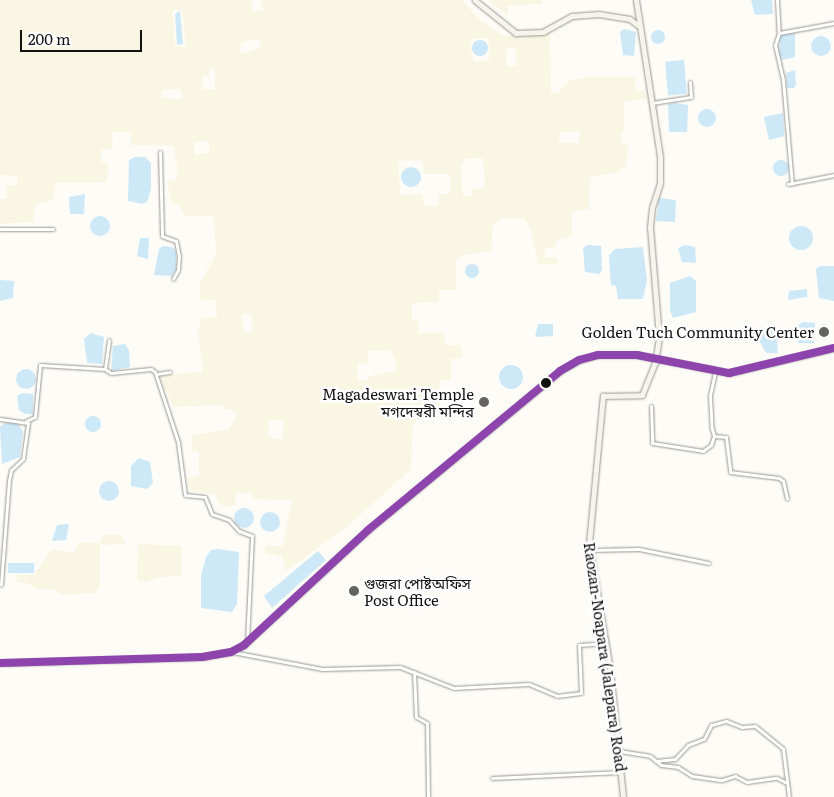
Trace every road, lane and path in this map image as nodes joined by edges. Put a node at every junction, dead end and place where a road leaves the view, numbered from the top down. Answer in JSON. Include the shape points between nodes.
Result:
{"nodes":[{"id":1,"x":475,"y":0,"type":"edge"},
{"id":2,"x":636,"y":0,"type":"edge"},
{"id":3,"x":776,"y":0,"type":"edge"},
{"id":4,"x":834,"y":24,"type":"edge"},
{"id":5,"x":639,"y":26,"type":"junction"},
{"id":6,"x":779,"y":33,"type":"junction"},
{"id":7,"x":690,"y":82,"type":"dead end"},
{"id":8,"x":652,"y":102,"type":"junction"},
{"id":9,"x":160,"y":152,"type":"dead end"},
{"id":10,"x":834,"y":175,"type":"edge"},
{"id":11,"x":0,"y":229,"type":"edge"},
{"id":12,"x":53,"y":229,"type":"dead end"},
{"id":13,"x":173,"y":279,"type":"dead end"},
{"id":14,"x":109,"y":340,"type":"dead end"},
{"id":15,"x":834,"y":348,"type":"edge"},
{"id":16,"x":656,"y":358,"type":"junction"},
{"id":17,"x":105,"y":369,"type":"junction"},
{"id":18,"x":170,"y":372,"type":"dead end"},
{"id":19,"x":715,"y":372,"type":"junction"},
{"id":20,"x":156,"y":374,"type":"junction"},
{"id":21,"x":651,"y":406,"type":"dead end"},
{"id":22,"x":0,"y":419,"type":"edge"},
{"id":23,"x":26,"y":421,"type":"junction"},
{"id":24,"x":714,"y":436,"type":"junction"},
{"id":25,"x":786,"y":499,"type":"dead end"},
{"id":26,"x":590,"y":550,"type":"junction"},
{"id":27,"x":709,"y":563,"type":"dead end"},
{"id":28,"x":1,"y":585,"type":"edge"},
{"id":29,"x":247,"y":643,"type":"junction"},
{"id":30,"x":605,"y":643,"type":"junction"},
{"id":31,"x":231,"y":652,"type":"junction"},
{"id":32,"x":0,"y":663,"type":"edge"},
{"id":33,"x":414,"y":672,"type":"junction"},
{"id":34,"x":620,"y":751,"type":"junction"},
{"id":35,"x":656,"y":761,"type":"junction"},
{"id":36,"x":622,"y":772,"type":"junction"},
{"id":37,"x":492,"y":778,"type":"dead end"},
{"id":38,"x":785,"y":782,"type":"junction"},
{"id":39,"x":428,"y":797,"type":"edge"},
{"id":40,"x":623,"y":797,"type":"edge"},
{"id":41,"x":788,"y":797,"type":"edge"}],
"edges":[{"from":1,"to":5,"type":"main road","via":[[516,33],[543,32],[572,16],[599,14],[630,19]]},
{"from":2,"to":5,"type":"main road","name":"Raozan-Noapara (Jalepara) Road"},
{"from":3,"to":6,"type":"street"},
{"from":4,"to":6,"type":"street"},
{"from":5,"to":8,"type":"main road","name":"Raozan-Noapara (Jalepara) Road"},
{"from":6,"to":10,"type":"street","via":[[776,45],[783,80],[790,184]]},
{"from":7,"to":8,"type":"street","via":[[691,98]]},
{"from":8,"to":16,"type":"main road","name":"Raozan-Noapara (Jalepara) Road","via":[[660,156],[660,182],[653,201],[650,227],[658,321]]},
{"from":9,"to":13,"type":"street","via":[[162,236],[176,241],[179,256],[178,270]]},
{"from":11,"to":12,"type":"street"},
{"from":14,"to":17,"type":"street"},
{"from":15,"to":19,"type":"main road","via":[[743,370]]},
{"from":16,"to":19,"type":"main road"},
{"from":16,"to":26,"type":"main road","name":"Raozan-Noapara (Jalepara) Road","via":[[642,395],[604,396],[595,455]]},
{"from":16,"to":29,"type":"main road","via":[[598,355],[566,366],[368,530]]},
{"from":17,"to":20,"type":"street","via":[[121,373],[151,370]]},
{"from":17,"to":23,"type":"street","via":[[40,365],[36,417]]},
{"from":18,"to":20,"type":"street"},
{"from":19,"to":24,"type":"street","via":[[710,396]]},
{"from":20,"to":29,"type":"street","via":[[178,442],[185,495],[205,497],[212,514],[229,520],[239,531],[252,536]]},
{"from":21,"to":24,"type":"street","via":[[652,443],[704,451]]},
{"from":22,"to":23,"type":"street"},
{"from":23,"to":28,"type":"street","via":[[23,459],[11,470]]},
{"from":24,"to":25,"type":"street","via":[[726,437],[730,472],[779,478],[783,481]]},
{"from":26,"to":27,"type":"street","via":[[639,550]]},
{"from":26,"to":30,"type":"main road","name":"Raozan-Noapara (Jalepara) Road"},
{"from":29,"to":31,"type":"main road"},
{"from":30,"to":33,"type":"street","via":[[579,645],[581,693],[557,696],[529,684],[454,688]]},
{"from":30,"to":34,"type":"main road","name":"Raozan-Noapara (Jalepara) Road"},
{"from":31,"to":32,"type":"main road","via":[[202,657]]},
{"from":31,"to":33,"type":"street","via":[[322,669],[400,667]]},
{"from":33,"to":39,"type":"street","via":[[416,717],[427,723]]},
{"from":34,"to":35,"type":"street","via":[[650,756]]},
{"from":34,"to":36,"type":"main road","name":"Raozan-Noapara (Jalepara) Road"},
{"from":35,"to":38,"type":"street","via":[[661,766],[678,767],[692,776],[722,780],[735,776],[747,782],[777,778]]},
{"from":35,"to":38,"type":"street","via":[[674,759],[688,745],[704,739],[712,724],[735,722],[742,726],[755,726],[783,749]]},
{"from":36,"to":37,"type":"street"},
{"from":36,"to":40,"type":"main road","name":"Raozan-Noapara (Jalepara) Road"},
{"from":38,"to":41,"type":"street"}]}
